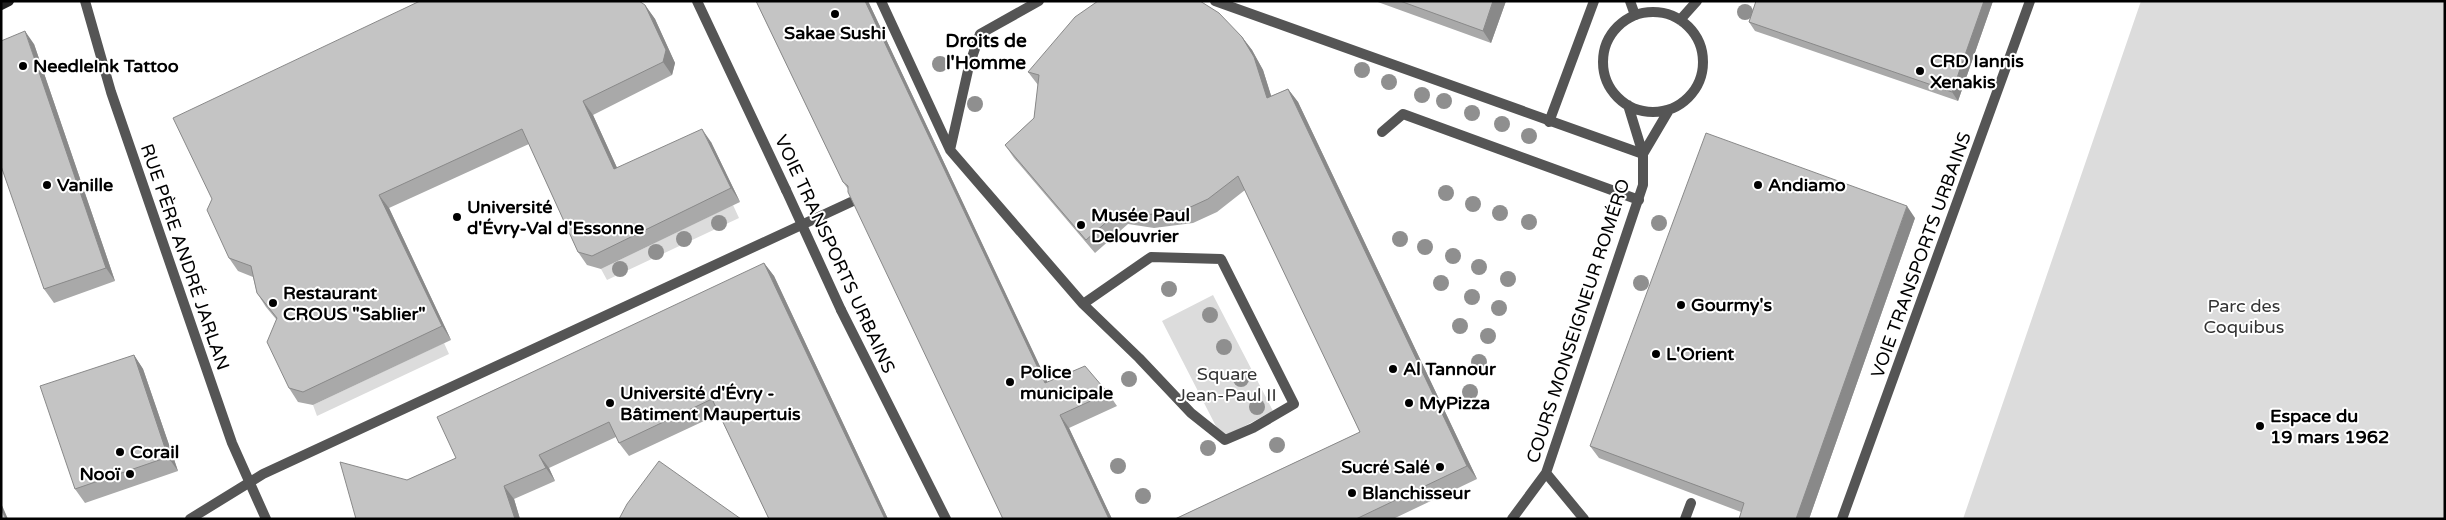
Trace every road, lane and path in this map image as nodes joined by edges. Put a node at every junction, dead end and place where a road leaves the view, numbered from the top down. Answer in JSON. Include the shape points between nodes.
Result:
{"nodes":[{"id":1,"x":10,"y":1,"type":"edge"},
{"id":2,"x":85,"y":1,"type":"edge"},
{"id":3,"x":696,"y":1,"type":"edge"},
{"id":4,"x":881,"y":1,"type":"edge"},
{"id":5,"x":1039,"y":1,"type":"edge"},
{"id":6,"x":1215,"y":1,"type":"edge"},
{"id":7,"x":1594,"y":1,"type":"edge"},
{"id":8,"x":1630,"y":1,"type":"edge"},
{"id":9,"x":1697,"y":1,"type":"edge"},
{"id":10,"x":2030,"y":1,"type":"edge"},
{"id":11,"x":1,"y":5,"type":"edge"},
{"id":12,"x":1635,"y":15,"type":"junction"},
{"id":13,"x":1680,"y":20,"type":"junction"},
{"id":14,"x":1628,"y":105,"type":"junction"},
{"id":15,"x":1669,"y":110,"type":"junction"},
{"id":16,"x":1549,"y":122,"type":"junction"},
{"id":17,"x":1382,"y":132,"type":"dead end"},
{"id":18,"x":950,"y":150,"type":"junction"},
{"id":19,"x":1643,"y":154,"type":"junction"},
{"id":20,"x":1639,"y":200,"type":"junction"},
{"id":21,"x":851,"y":202,"type":"edge"},
{"id":22,"x":1082,"y":304,"type":"junction"},
{"id":23,"x":1546,"y":473,"type":"junction"},
{"id":24,"x":250,"y":481,"type":"junction"},
{"id":25,"x":1691,"y":502,"type":"edge"},
{"id":26,"x":190,"y":519,"type":"edge"},
{"id":27,"x":266,"y":519,"type":"edge"},
{"id":28,"x":946,"y":519,"type":"edge"},
{"id":29,"x":1512,"y":519,"type":"edge"},
{"id":30,"x":1584,"y":519,"type":"edge"},
{"id":31,"x":1685,"y":519,"type":"edge"},
{"id":32,"x":1842,"y":519,"type":"edge"}],
"edges":[{"from":1,"to":11,"type":"main road"},
{"from":2,"to":24,"type":"street","name":"RUE PÈRE ANDRÉ JARLAN","via":[[114,101],[217,399]]},
{"from":3,"to":28,"type":"street","name":"VOIE TRANSPORTS URBAINS","bridge":true,"via":[[841,310]]},
{"from":4,"to":18,"type":"street"},
{"from":5,"to":18,"type":"street","via":[[980,34],[969,66]]},
{"from":6,"to":16,"type":"street"},
{"from":7,"to":16,"type":"street"},
{"from":8,"to":12,"type":"street"},
{"from":9,"to":13,"type":"street"},
{"from":10,"to":32,"type":"street","name":"VOIE TRANSPORTS URBAINS"},
{"from":12,"to":13,"type":"street","via":[[1658,12]]},
{"from":12,"to":14,"type":"street","name":"COURS MONSEIGNEUR ROMÉRO","via":[[1613,32],[1603,58],[1608,85]]},
{"from":13,"to":15,"type":"street","via":[[1700,43],[1702,73],[1690,96]]},
{"from":14,"to":15,"type":"street","name":"COURS MONSEIGNEUR ROMÉRO","via":[[1655,112]]},
{"from":14,"to":19,"type":"street","name":"COURS MONSEIGNEUR ROMÉRO"},
{"from":15,"to":19,"type":"street"},
{"from":16,"to":19,"type":"street"},
{"from":17,"to":20,"type":"street","via":[[1402,114]]},
{"from":18,"to":22,"type":"street"},
{"from":19,"to":20,"type":"street","name":"COURS MONSEIGNEUR ROMÉRO","via":[[1643,186]]},
{"from":20,"to":23,"type":"street","name":"COURS MONSEIGNEUR ROMÉRO"},
{"from":21,"to":24,"type":"street"},
{"from":22,"to":22,"type":"street","via":[[1191,413],[1225,440],[1294,404],[1221,259],[1151,257]]},
{"from":23,"to":29,"type":"street","name":"COURS MONSEIGNEUR ROMÉRO"},
{"from":23,"to":30,"type":"street"},
{"from":24,"to":26,"type":"street"},
{"from":24,"to":27,"type":"street","name":"RUE PÈRE ANDRÉ JARLAN"},
{"from":25,"to":31,"type":"street"}]}
